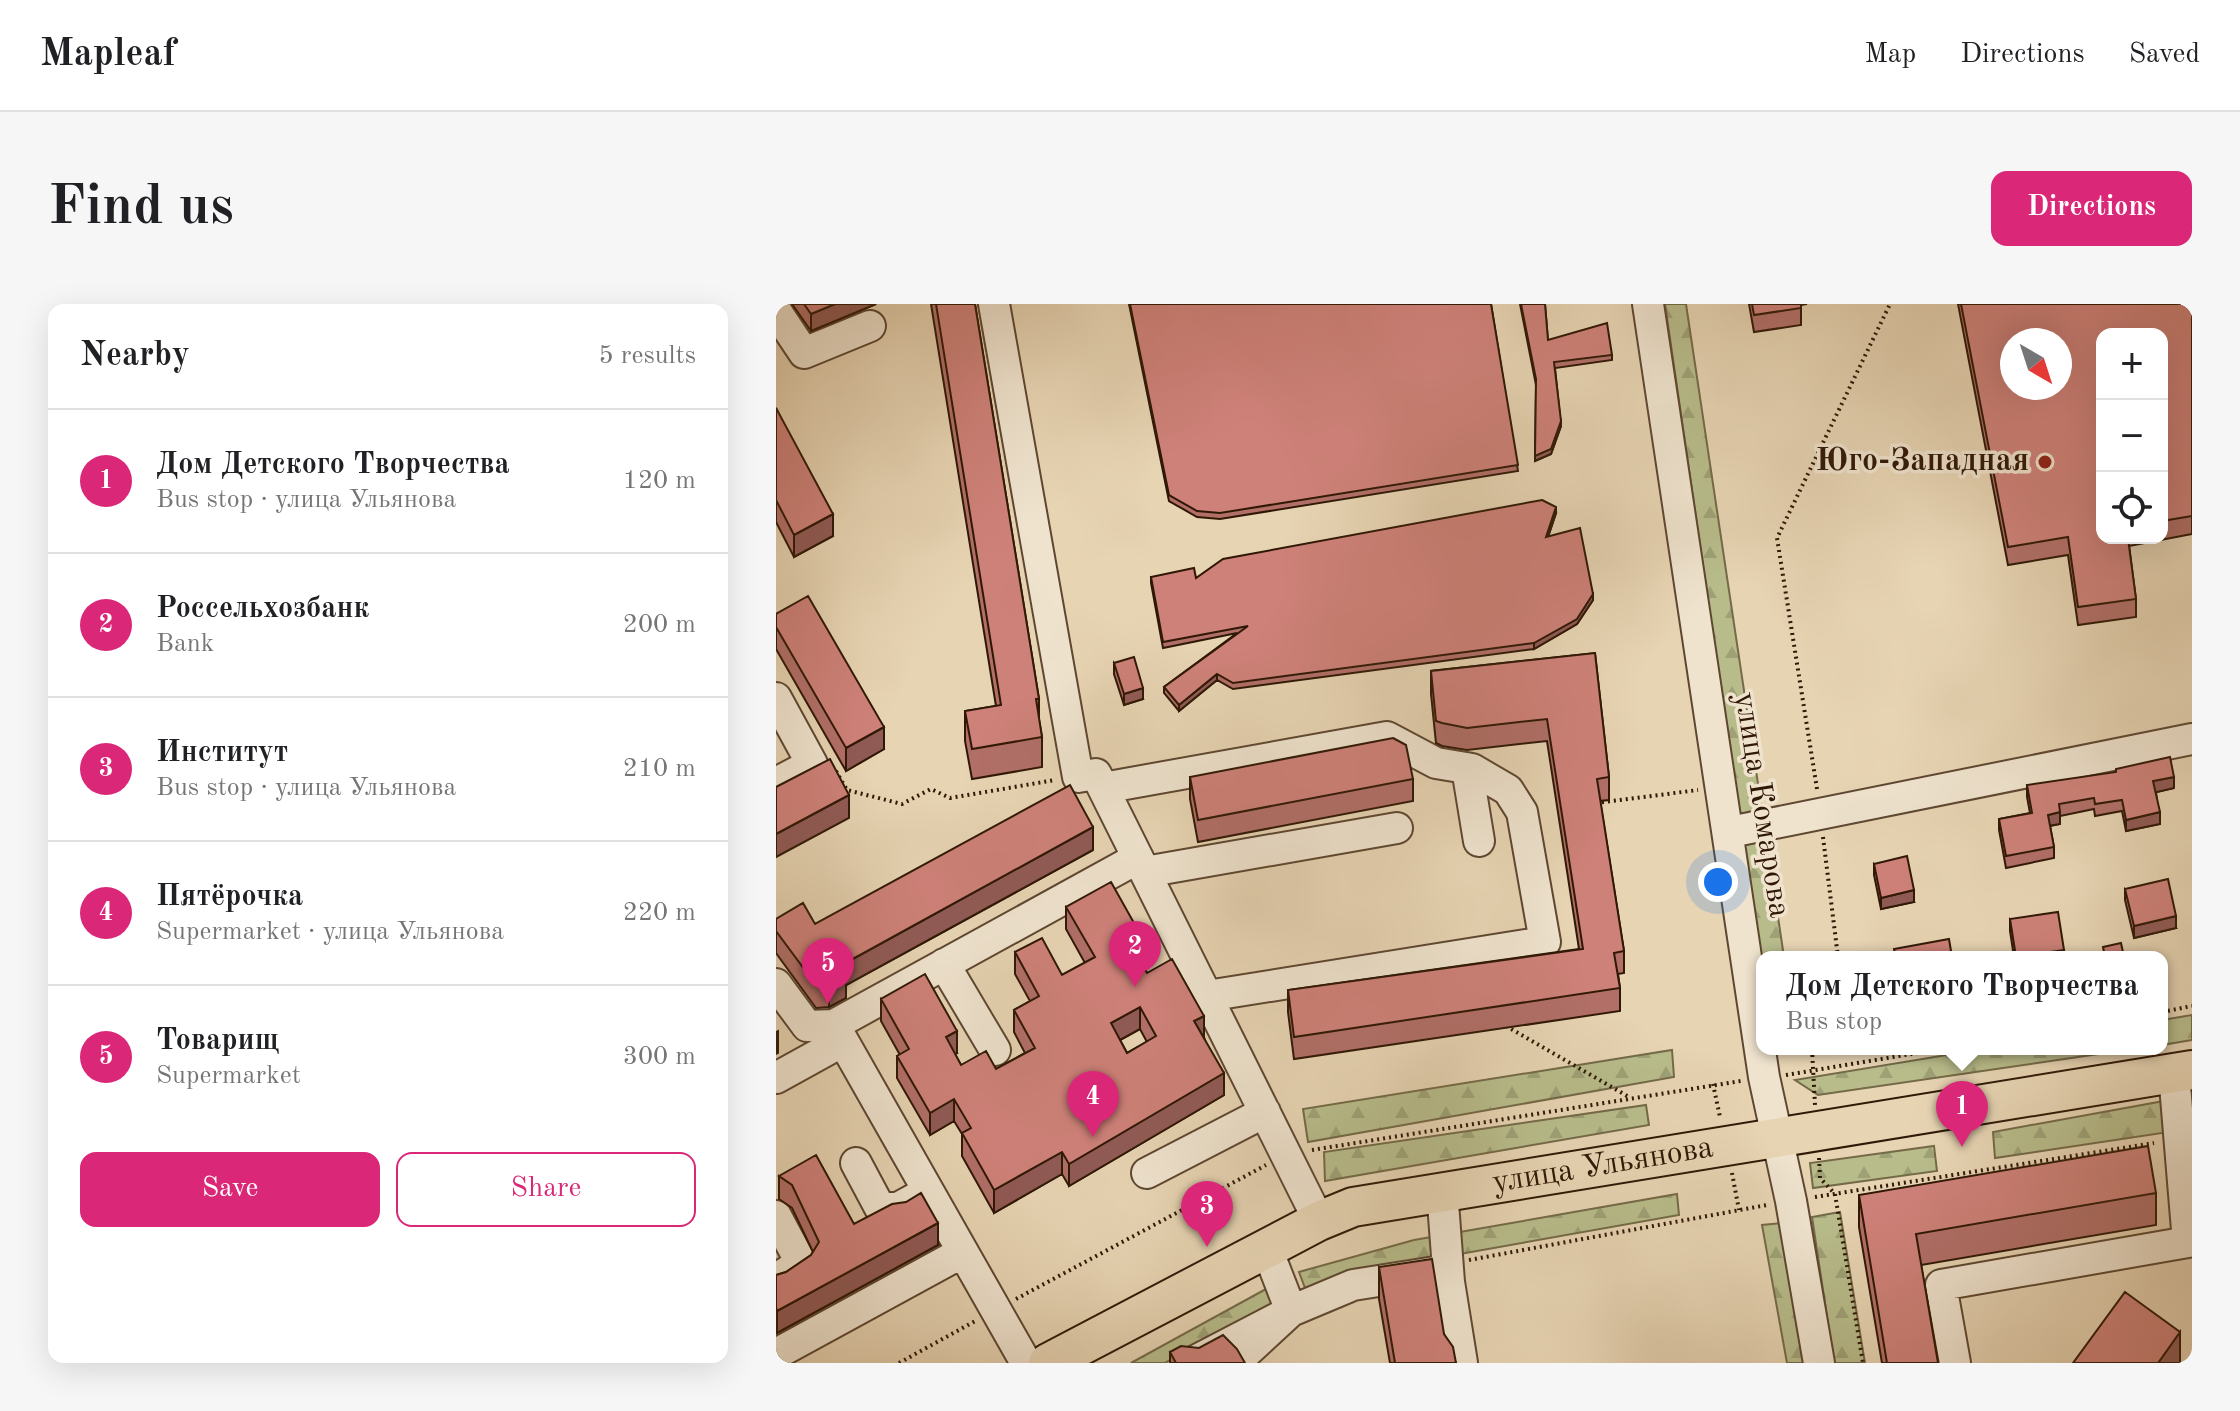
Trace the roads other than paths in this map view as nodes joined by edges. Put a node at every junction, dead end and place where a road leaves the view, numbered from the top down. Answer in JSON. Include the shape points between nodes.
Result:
{"nodes":[{"id":1,"x":994,"y":304,"type":"edge"},
{"id":2,"x":1648,"y":304,"type":"edge"},
{"id":3,"x":776,"y":311,"type":"edge"},
{"id":4,"x":870,"y":326,"type":"dead end"},
{"id":5,"x":776,"y":698,"type":"edge"},
{"id":6,"x":2192,"y":739,"type":"edge"},
{"id":7,"x":1467,"y":768,"type":"junction"},
{"id":8,"x":1090,"y":782,"type":"junction"},
{"id":9,"x":776,"y":783,"type":"edge"},
{"id":10,"x":1397,"y":828,"type":"dead end"},
{"id":11,"x":1730,"y":832,"type":"junction"},
{"id":12,"x":1479,"y":841,"type":"dead end"},
{"id":13,"x":1142,"y":865,"type":"junction"},
{"id":14,"x":944,"y":964,"type":"junction"},
{"id":15,"x":776,"y":984,"type":"edge"},
{"id":16,"x":1207,"y":996,"type":"junction"},
{"id":17,"x":1756,"y":1019,"type":"edge"},
{"id":18,"x":838,"y":1033,"type":"junction"},
{"id":19,"x":995,"y":1050,"type":"dead end"},
{"id":20,"x":1761,"y":1055,"type":"edge"},
{"id":21,"x":2183,"y":1071,"type":"edge"},
{"id":22,"x":776,"y":1078,"type":"edge"},
{"id":23,"x":1265,"y":1112,"type":"junction"},
{"id":24,"x":1776,"y":1137,"type":"junction"},
{"id":25,"x":856,"y":1163,"type":"dead end"},
{"id":26,"x":1147,"y":1173,"type":"dead end"},
{"id":27,"x":1442,"y":1190,"type":"junction"},
{"id":28,"x":928,"y":1191,"type":"junction"},
{"id":29,"x":776,"y":1216,"type":"edge"},
{"id":30,"x":1319,"y":1221,"type":"junction"},
{"id":31,"x":1267,"y":1249,"type":"junction"},
{"id":32,"x":963,"y":1252,"type":"junction"},
{"id":33,"x":1448,"y":1267,"type":"junction"},
{"id":34,"x":776,"y":1279,"type":"edge"},
{"id":35,"x":1291,"y":1311,"type":"junction"},
{"id":36,"x":776,"y":1354,"type":"edge"},
{"id":37,"x":1026,"y":1363,"type":"edge"},
{"id":38,"x":1048,"y":1363,"type":"edge"},
{"id":39,"x":1191,"y":1363,"type":"edge"},
{"id":40,"x":1241,"y":1363,"type":"edge"},
{"id":41,"x":1462,"y":1363,"type":"edge"},
{"id":42,"x":1819,"y":1363,"type":"edge"},
{"id":43,"x":1955,"y":1363,"type":"edge"}],
"edges":[{"from":1,"to":8,"type":"street"},
{"from":2,"to":11,"type":"street","name":"улица Комарова"},
{"from":3,"to":4,"type":"street","via":[[804,353]]},
{"from":5,"to":9,"type":"street","via":[[812,764]]},
{"from":6,"to":11,"type":"street"},
{"from":7,"to":8,"type":"street","via":[[1436,763],[1387,737]]},
{"from":7,"to":12,"type":"street"},
{"from":7,"to":16,"type":"street","via":[[1508,790],[1522,812],[1545,942]]},
{"from":8,"to":13,"type":"street"},
{"from":10,"to":13,"type":"street"},
{"from":11,"to":17,"type":"street","name":"улица Комарова"},
{"from":13,"to":14,"type":"street"},
{"from":13,"to":16,"type":"street"},
{"from":14,"to":18,"type":"street"},
{"from":14,"to":19,"type":"street"},
{"from":15,"to":18,"type":"street","via":[[807,1026]]},
{"from":16,"to":23,"type":"street"},
{"from":18,"to":22,"type":"street"},
{"from":18,"to":28,"type":"street"},
{"from":20,"to":24,"type":"street","name":"улица Комарова"},
{"from":21,"to":24,"type":"main road","name":"улица Ульянова"},
{"from":21,"to":43,"type":"street","via":[[2179,1139],[2188,1242],[1941,1285]]},
{"from":23,"to":26,"type":"street"},
{"from":23,"to":30,"type":"street"},
{"from":24,"to":27,"type":"main road","name":"улица Ульянова"},
{"from":24,"to":42,"type":"street","name":"улица Комарова"},
{"from":25,"to":28,"type":"street","via":[[880,1208],[898,1208]]},
{"from":27,"to":30,"type":"main road","name":"улица Ульянова","via":[[1353,1207]]},
{"from":27,"to":33,"type":"street"},
{"from":28,"to":32,"type":"street"},
{"from":29,"to":34,"type":"street","via":[[801,1263]]},
{"from":30,"to":31,"type":"main road","name":"улица Ульянова"},
{"from":31,"to":35,"type":"street"},
{"from":31,"to":38,"type":"main road","name":"улица Ульянова"},
{"from":32,"to":36,"type":"street"},
{"from":32,"to":37,"type":"street"},
{"from":33,"to":35,"type":"street","via":[[1353,1285]]},
{"from":33,"to":41,"type":"street"},
{"from":35,"to":39,"type":"street"},
{"from":35,"to":40,"type":"street","via":[[1239,1359]]}]}
